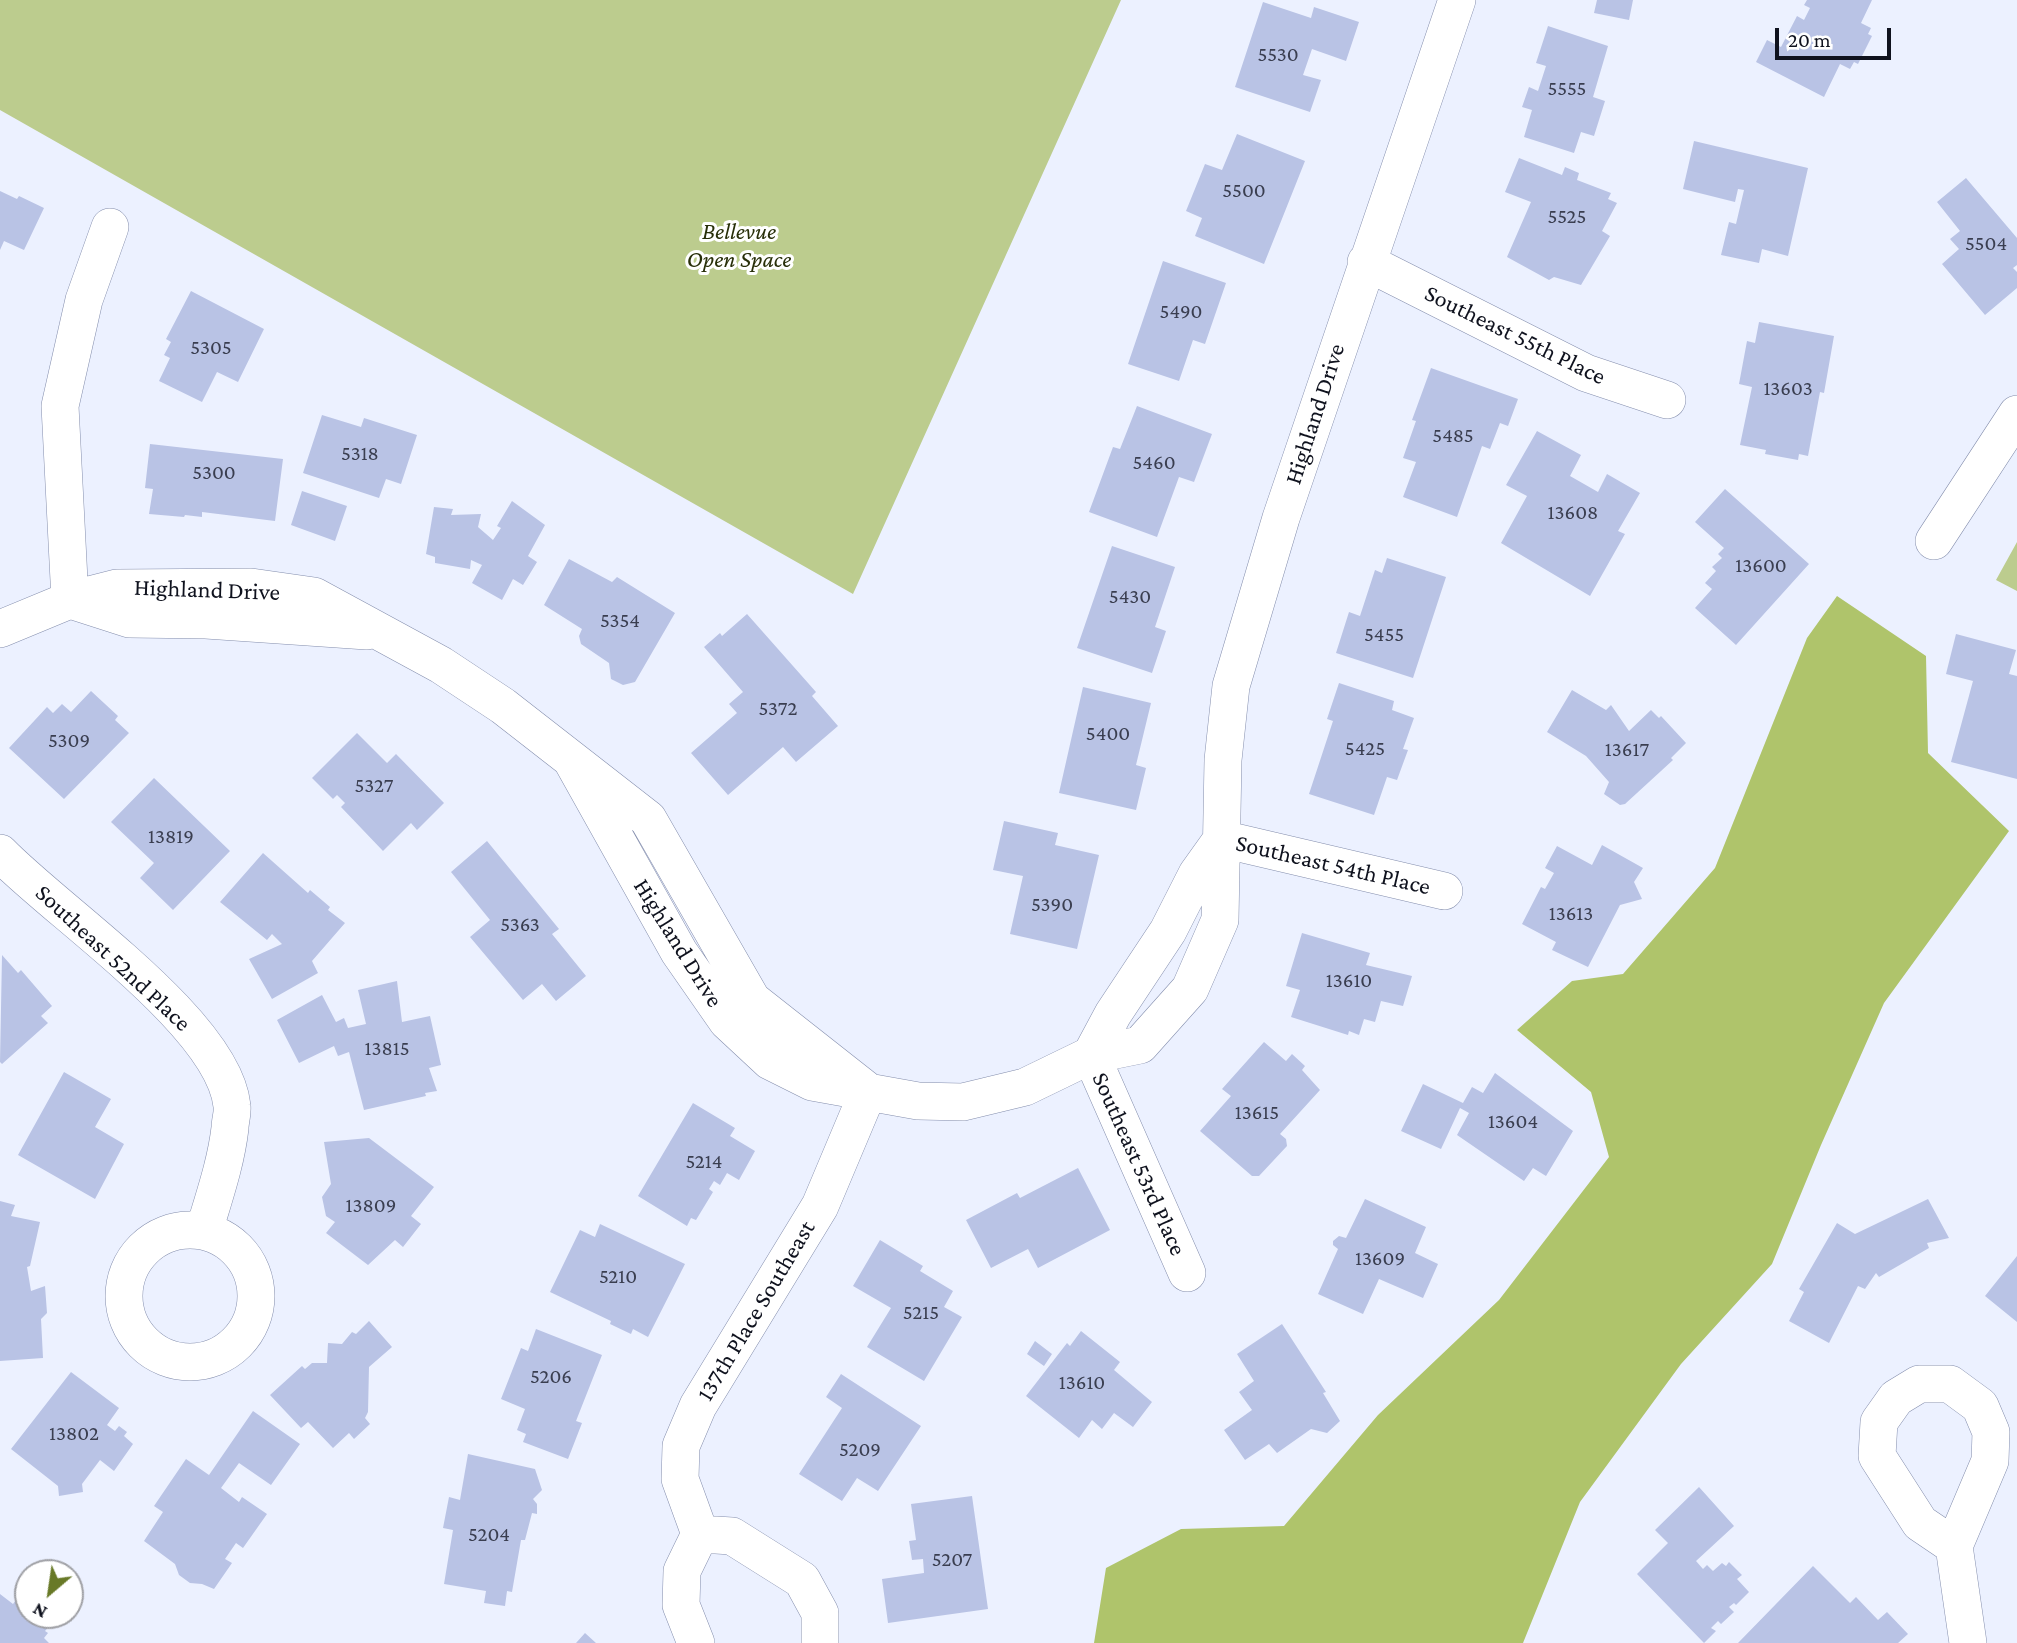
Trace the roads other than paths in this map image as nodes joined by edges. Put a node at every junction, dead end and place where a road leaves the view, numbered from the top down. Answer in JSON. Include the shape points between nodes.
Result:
{"nodes":[{"id":1,"x":1457,"y":0,"type":"edge"},
{"id":2,"x":110,"y":227,"type":"dead end"},
{"id":3,"x":1366,"y":261,"type":"junction"},
{"id":4,"x":1667,"y":400,"type":"dead end"},
{"id":5,"x":2017,"y":414,"type":"edge"},
{"id":6,"x":1934,"y":541,"type":"dead end"},
{"id":7,"x":70,"y":600,"type":"junction"},
{"id":8,"x":0,"y":629,"type":"edge"},
{"id":9,"x":1222,"y":839,"type":"junction"},
{"id":10,"x":0,"y":853,"type":"edge"},
{"id":11,"x":1444,"y":891,"type":"dead end"},
{"id":12,"x":1091,"y":1055,"type":"junction"},
{"id":13,"x":869,"y":1092,"type":"junction"},
{"id":14,"x":204,"y":1231,"type":"dead end"},
{"id":15,"x":1187,"y":1273,"type":"dead end"},
{"id":16,"x":700,"y":1534,"type":"junction"},
{"id":17,"x":1954,"y":1546,"type":"dead end"},
{"id":18,"x":696,"y":1643,"type":"edge"},
{"id":19,"x":820,"y":1643,"type":"edge"},
{"id":20,"x":1968,"y":1643,"type":"edge"}],
"edges":[{"from":1,"to":3,"type":"street","name":"Highland Drive"},
{"from":2,"to":7,"type":"street","via":[[84,300],[60,406]]},
{"from":3,"to":4,"type":"street","name":"Southeast 55th Place","via":[[1586,373]]},
{"from":3,"to":9,"type":"street","name":"Highland Drive","via":[[1231,686],[1223,760]]},
{"from":5,"to":6,"type":"street"},
{"from":7,"to":8,"type":"street"},
{"from":7,"to":13,"type":"street","name":"Highland Drive","via":[[129,619],[378,632],[441,665],[503,706],[648,818],[752,1000]]},
{"from":9,"to":11,"type":"street","name":"Southeast 54th Place"},
{"from":9,"to":12,"type":"street"},
{"from":9,"to":12,"type":"street","name":"Highland Drive","via":[[1220,920],[1190,989],[1140,1045]]},
{"from":10,"to":14,"type":"street","name":"Southeast 52nd Place","via":[[159,993],[222,1074],[232,1107],[227,1154]]},
{"from":12,"to":13,"type":"street","name":"Highland Drive","via":[[1026,1087],[963,1102],[918,1101]]},
{"from":12,"to":15,"type":"street","name":"Southeast 53rd Place"},
{"from":13,"to":16,"type":"street","name":"137th Place Southeast","via":[[820,1206],[698,1406],[681,1446],[680,1479]]},
{"from":16,"to":18,"type":"street","via":[[682,1571],[681,1605]]},
{"from":16,"to":19,"type":"street","via":[[732,1536],[802,1580],[820,1613]]},
{"from":17,"to":20,"type":"street"}]}
